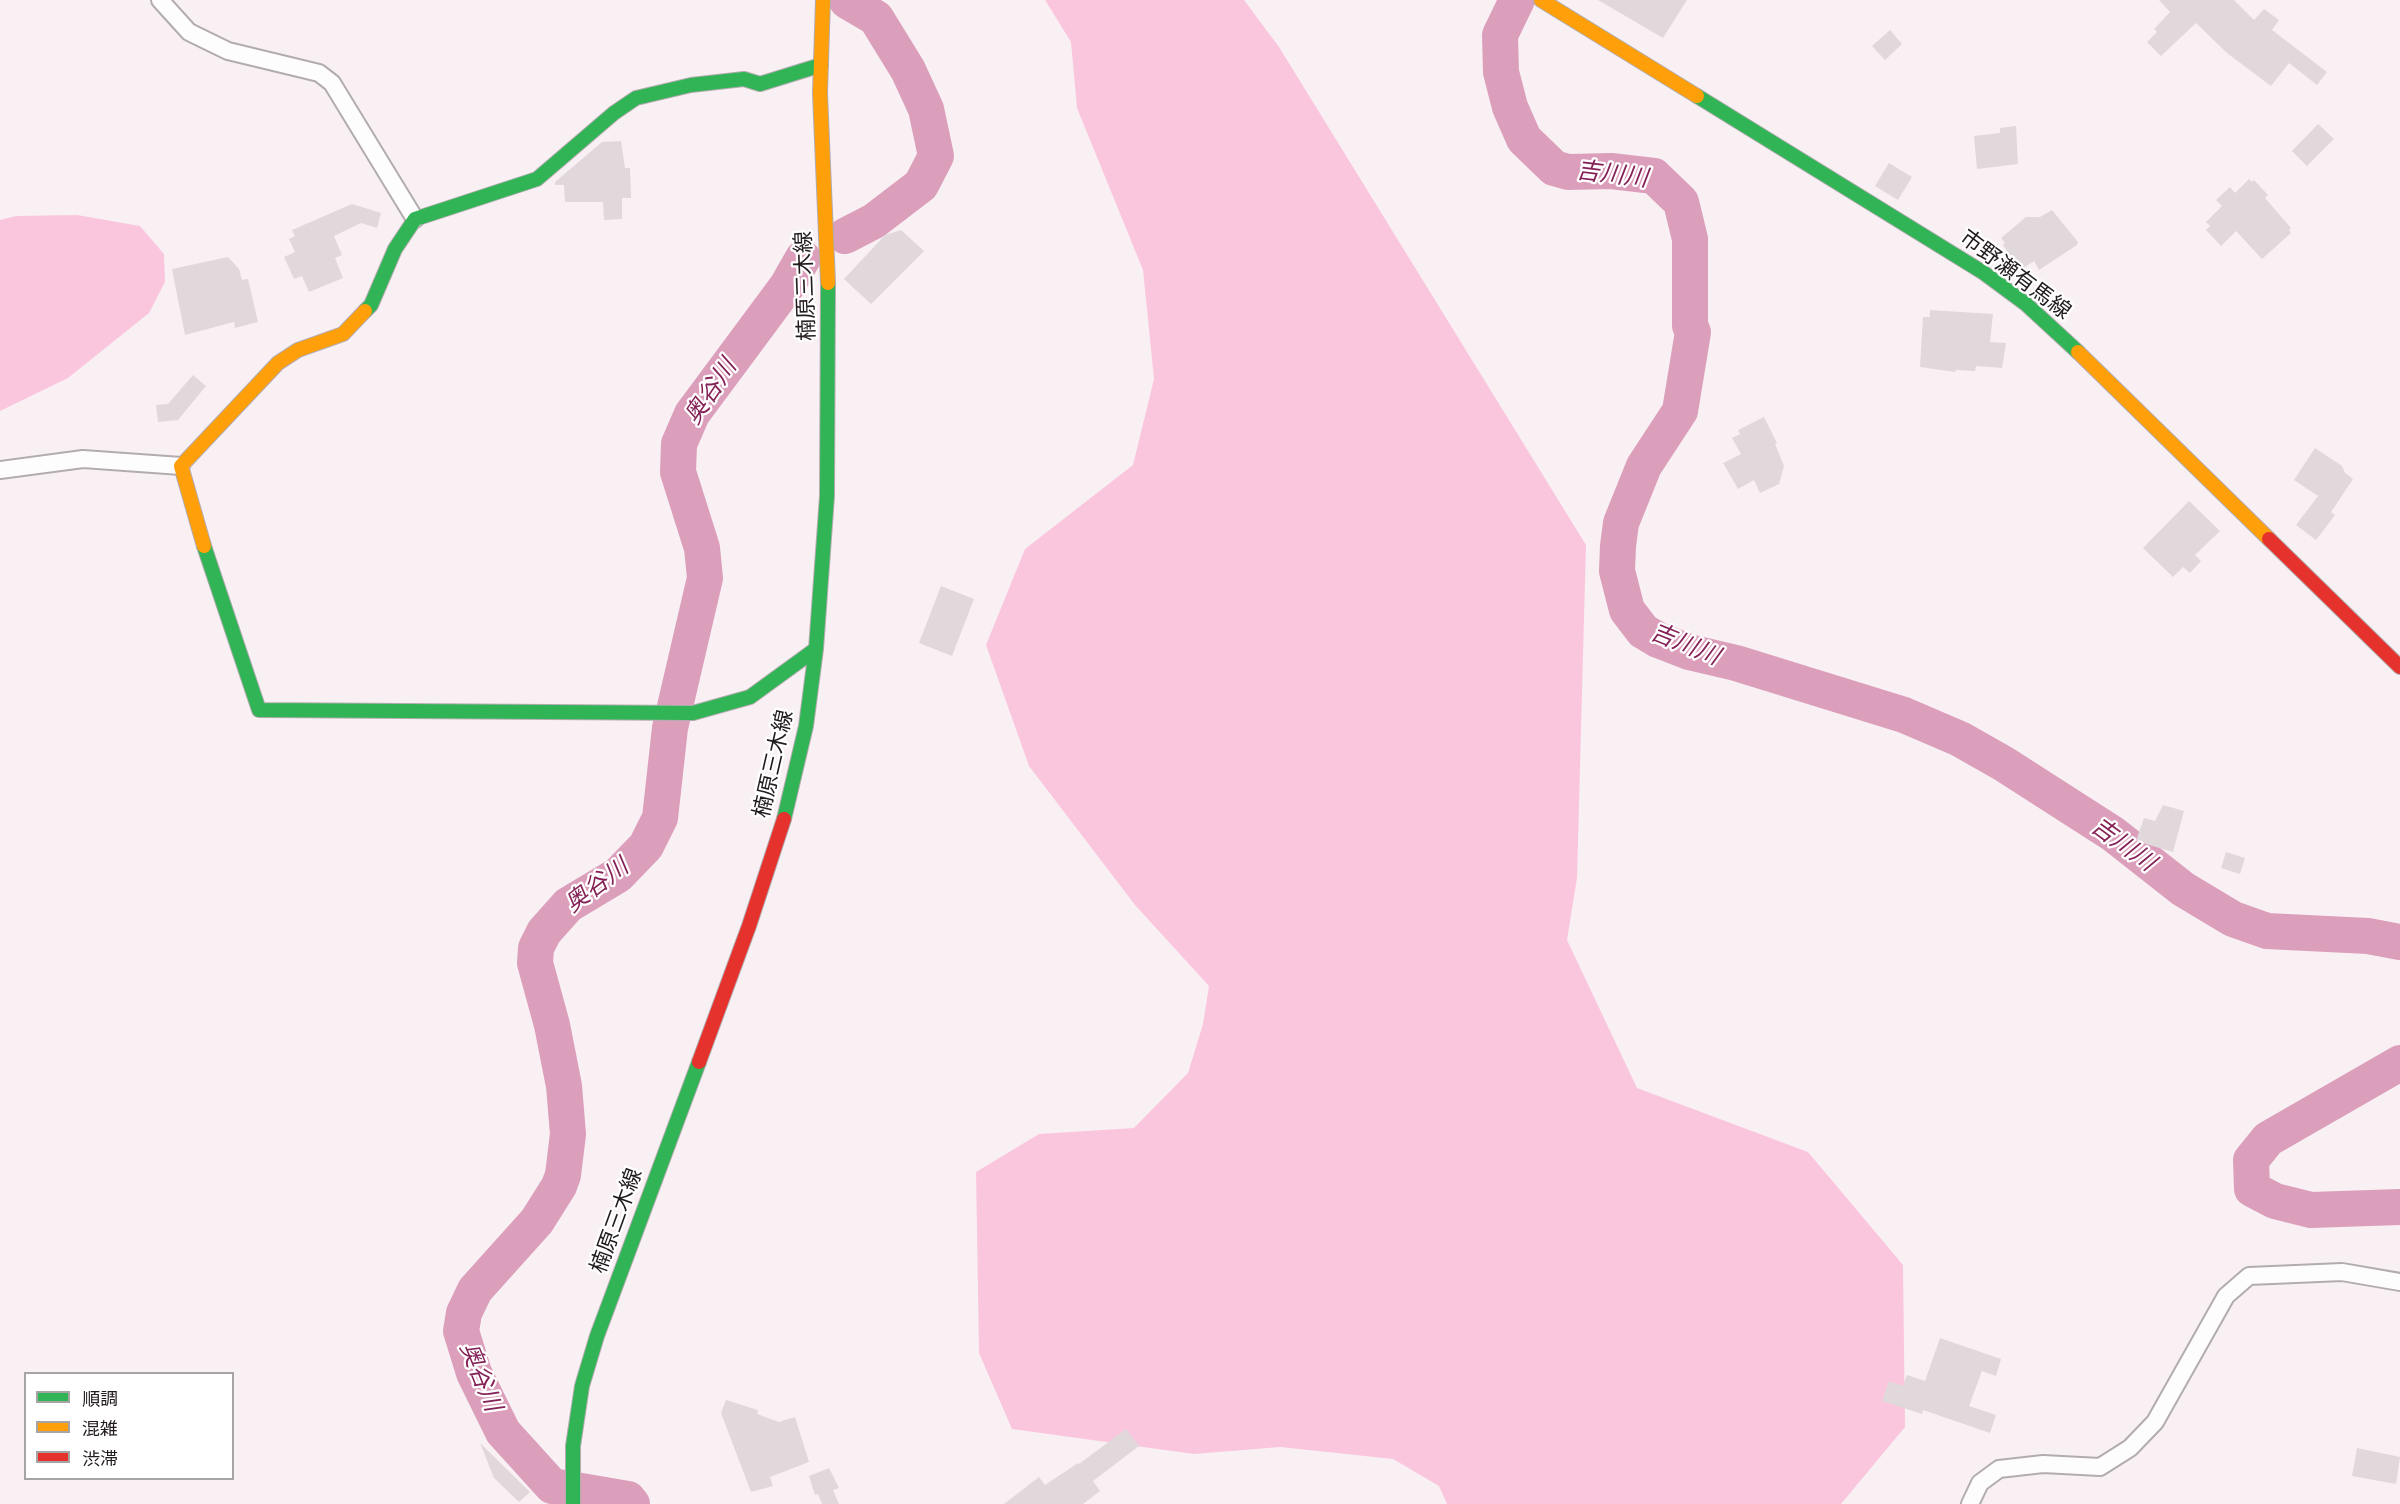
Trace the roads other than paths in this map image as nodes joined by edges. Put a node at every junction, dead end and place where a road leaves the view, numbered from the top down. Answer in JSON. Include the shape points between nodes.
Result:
{"nodes":[{"id":1,"x":160,"y":0,"type":"edge"},
{"id":2,"x":823,"y":0,"type":"edge"},
{"id":3,"x":1544,"y":2,"type":"edge"},
{"id":4,"x":821,"y":65,"type":"junction"},
{"id":5,"x":415,"y":219,"type":"junction"},
{"id":6,"x":181,"y":466,"type":"junction"},
{"id":7,"x":0,"y":470,"type":"edge"},
{"id":8,"x":816,"y":649,"type":"junction"},
{"id":9,"x":2400,"y":666,"type":"edge"},
{"id":10,"x":2400,"y":1282,"type":"edge"},
{"id":11,"x":573,"y":1504,"type":"edge"},
{"id":12,"x":1970,"y":1504,"type":"edge"}],
"edges":[{"from":1,"to":5,"type":"street","via":[[189,32],[228,51],[319,73],[332,83]]},
{"from":2,"to":4,"type":"main road","name":"楠原三木線"},
{"from":3,"to":9,"type":"main road","name":"市野瀬有馬線","via":[[1984,273],[2026,304]]},
{"from":4,"to":5,"type":"main road","via":[[760,84],[744,79],[691,85],[636,98],[537,179]]},
{"from":4,"to":8,"type":"main road","name":"楠原三木線","via":[[830,323],[827,496]]},
{"from":5,"to":6,"type":"main road","via":[[395,249],[371,305],[343,334],[298,350],[278,363]]},
{"from":6,"to":7,"type":"street","via":[[83,459]]},
{"from":6,"to":8,"type":"main road","via":[[259,710],[693,713],[750,697]]},
{"from":8,"to":11,"type":"main road","name":"楠原三木線","via":[[791,799],[749,926],[582,1386],[573,1446]]},
{"from":10,"to":12,"type":"street","via":[[2342,1272],[2249,1276],[2226,1296],[2155,1422],[2130,1448],[2100,1467],[2043,1464],[1999,1469],[1980,1483]]}]}
